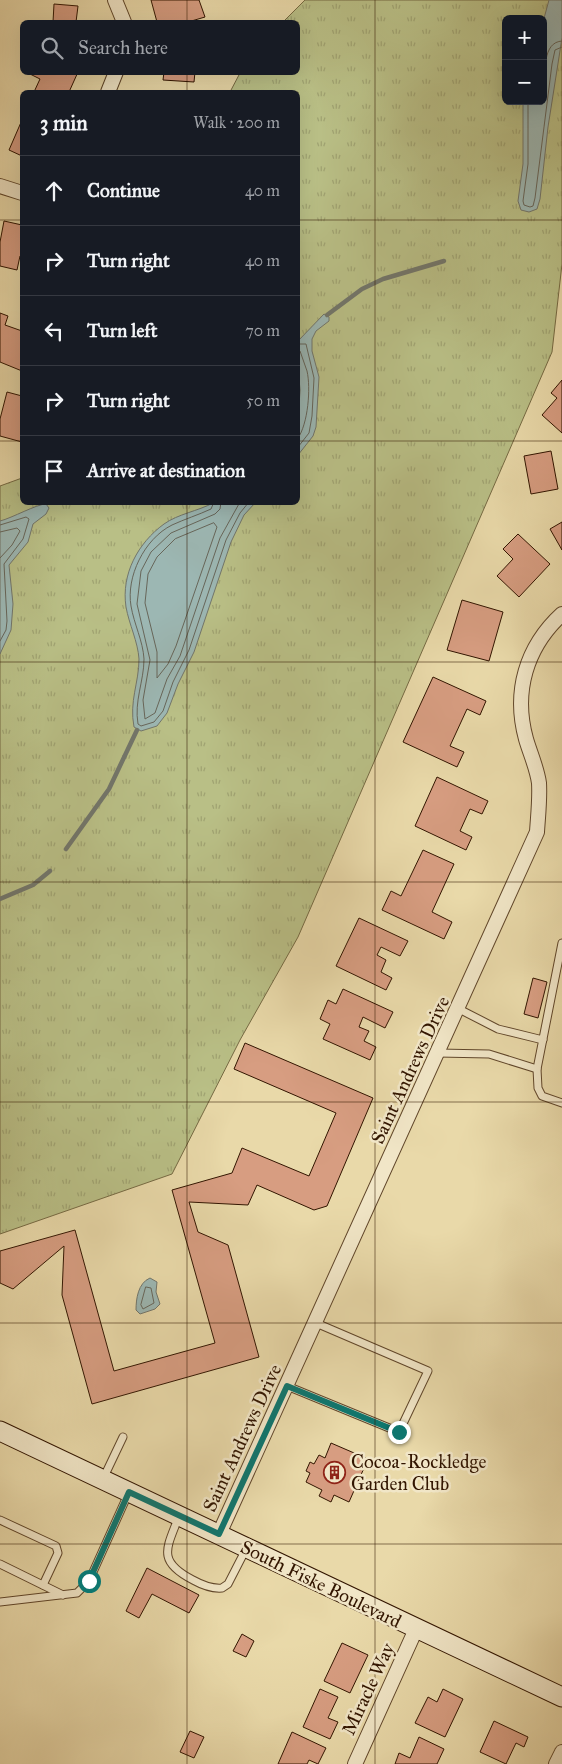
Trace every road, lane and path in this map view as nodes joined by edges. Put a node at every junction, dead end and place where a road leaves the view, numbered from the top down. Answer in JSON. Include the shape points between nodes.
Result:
{"nodes":[{"id":1,"x":115,"y":0,"type":"edge"},
{"id":2,"x":123,"y":20,"type":"edge"},
{"id":3,"x":115,"y":75,"type":"edge"},
{"id":4,"x":109,"y":90,"type":"edge"},
{"id":5,"x":0,"y":186,"type":"edge"},
{"id":6,"x":20,"y":192,"type":"edge"},
{"id":7,"x":562,"y":614,"type":"edge"},
{"id":8,"x":562,"y":943,"type":"edge"},
{"id":9,"x":459,"y":1009,"type":"junction"},
{"id":10,"x":544,"y":1040,"type":"junction"},
{"id":11,"x":438,"y":1053,"type":"junction"},
{"id":12,"x":537,"y":1069,"type":"junction"},
{"id":13,"x":562,"y":1103,"type":"edge"},
{"id":14,"x":316,"y":1323,"type":"junction"},
{"id":15,"x":287,"y":1386,"type":"junction"},
{"id":16,"x":0,"y":1431,"type":"edge"},
{"id":17,"x":123,"y":1437,"type":"dead end"},
{"id":18,"x":103,"y":1479,"type":"junction"},
{"id":19,"x":129,"y":1492,"type":"junction"},
{"id":20,"x":180,"y":1515,"type":"junction"},
{"id":21,"x":0,"y":1520,"type":"edge"},
{"id":22,"x":219,"y":1534,"type":"junction"},
{"id":23,"x":246,"y":1547,"type":"junction"},
{"id":24,"x":0,"y":1564,"type":"edge"},
{"id":25,"x":43,"y":1585,"type":"junction"},
{"id":26,"x":63,"y":1595,"type":"junction"},
{"id":27,"x":0,"y":1602,"type":"edge"},
{"id":28,"x":416,"y":1630,"type":"junction"},
{"id":29,"x":562,"y":1697,"type":"edge"},
{"id":30,"x":562,"y":1752,"type":"edge"},
{"id":31,"x":355,"y":1764,"type":"edge"},
{"id":32,"x":556,"y":1764,"type":"edge"}],
"edges":[{"from":1,"to":2,"type":"street"},
{"from":3,"to":4,"type":"street"},
{"from":5,"to":6,"type":"street"},
{"from":7,"to":9,"type":"street","name":"Saint Andrews Drive","via":[[536,646],[527,664],[521,692],[522,720],[539,782],[537,832]]},
{"from":8,"to":10,"type":"lane"},
{"from":9,"to":10,"type":"lane","via":[[498,1029]]},
{"from":9,"to":11,"type":"street","name":"Saint Andrews Drive"},
{"from":10,"to":12,"type":"lane"},
{"from":11,"to":12,"type":"lane","via":[[489,1054]]},
{"from":11,"to":14,"type":"street","name":"Saint Andrews Drive"},
{"from":12,"to":13,"type":"lane","via":[[542,1096]]},
{"from":14,"to":15,"type":"street","name":"Saint Andrews Drive"},
{"from":14,"to":15,"type":"lane","via":[[428,1371],[399,1432]]},
{"from":15,"to":22,"type":"street","name":"Saint Andrews Drive"},
{"from":16,"to":18,"type":"main road","name":"South Fiske Boulevard"},
{"from":17,"to":18,"type":"lane"},
{"from":18,"to":19,"type":"main road","name":"South Fiske Boulevard"},
{"from":19,"to":20,"type":"main road","name":"South Fiske Boulevard"},
{"from":19,"to":26,"type":"lane","via":[[89,1581],[76,1593]]},
{"from":20,"to":22,"type":"main road","name":"South Fiske Boulevard"},
{"from":20,"to":23,"type":"lane","via":[[168,1543],[167,1555],[170,1564],[180,1573],[203,1585],[222,1588],[228,1584]]},
{"from":21,"to":25,"type":"lane","via":[[58,1549]]},
{"from":22,"to":23,"type":"main road","name":"South Fiske Boulevard"},
{"from":23,"to":28,"type":"main road","name":"South Fiske Boulevard"},
{"from":24,"to":25,"type":"lane"},
{"from":25,"to":26,"type":"lane"},
{"from":26,"to":27,"type":"lane"},
{"from":28,"to":29,"type":"main road","name":"South Fiske Boulevard"},
{"from":28,"to":31,"type":"street","name":"Miracle Way"},
{"from":30,"to":32,"type":"street"}]}
